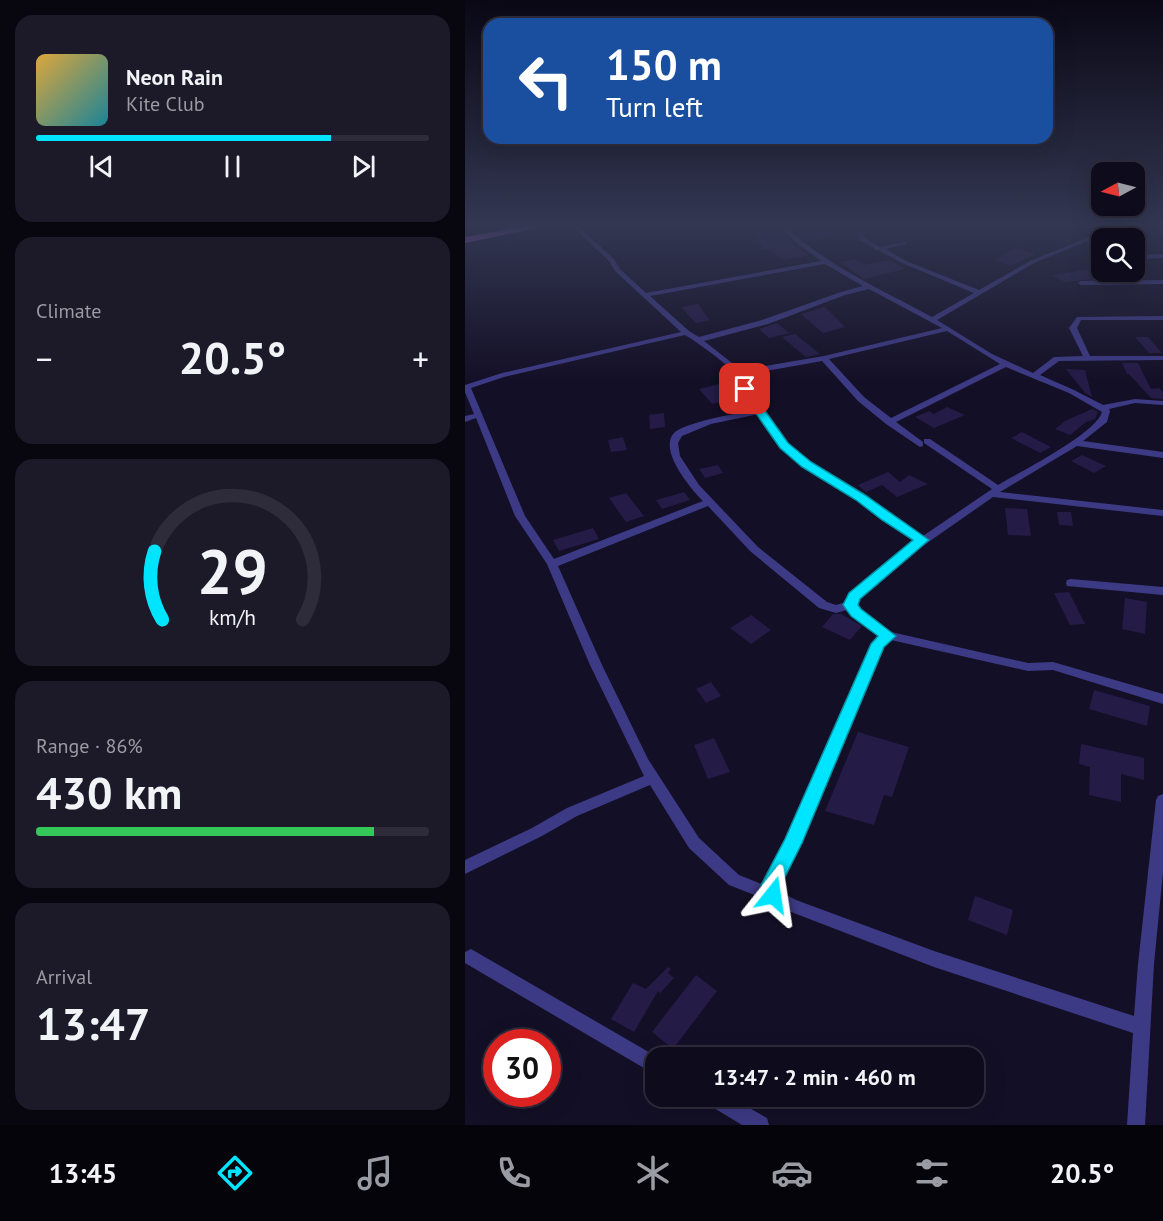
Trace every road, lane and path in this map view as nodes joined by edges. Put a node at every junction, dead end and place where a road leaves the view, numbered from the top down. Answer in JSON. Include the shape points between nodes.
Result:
{"nodes":[{"id":1,"x":627,"y":276,"type":"edge"},
{"id":2,"x":748,"y":276,"type":"edge"},
{"id":3,"x":852,"y":276,"type":"edge"},
{"id":4,"x":942,"y":276,"type":"edge"},
{"id":5,"x":1008,"y":276,"type":"edge"},
{"id":6,"x":1163,"y":282,"type":"edge"},
{"id":7,"x":1081,"y":283,"type":"dead end"},
{"id":8,"x":870,"y":287,"type":"junction"},
{"id":9,"x":981,"y":293,"type":"junction"},
{"id":10,"x":646,"y":295,"type":"junction"},
{"id":11,"x":1163,"y":318,"type":"edge"},
{"id":12,"x":932,"y":320,"type":"junction"},
{"id":13,"x":948,"y":329,"type":"junction"},
{"id":14,"x":686,"y":333,"type":"junction"},
{"id":15,"x":698,"y":340,"type":"junction"},
{"id":16,"x":824,"y":358,"type":"junction"},
{"id":17,"x":1087,"y":358,"type":"junction"},
{"id":18,"x":1163,"y":358,"type":"edge"},
{"id":19,"x":1007,"y":364,"type":"junction"},
{"id":20,"x":738,"y":373,"type":"junction"},
{"id":21,"x":1034,"y":376,"type":"junction"},
{"id":22,"x":1163,"y":403,"type":"edge"},
{"id":23,"x":1101,"y":408,"type":"junction"},
{"id":24,"x":761,"y":411,"type":"junction"},
{"id":25,"x":478,"y":415,"type":"junction"},
{"id":26,"x":465,"y":419,"type":"edge"},
{"id":27,"x":889,"y":422,"type":"junction"},
{"id":28,"x":1076,"y":444,"type":"junction"},
{"id":29,"x":1163,"y":455,"type":"edge"},
{"id":30,"x":995,"y":492,"type":"junction"},
{"id":31,"x":710,"y":502,"type":"junction"},
{"id":32,"x":1163,"y":513,"type":"edge"},
{"id":33,"x":922,"y":540,"type":"junction"},
{"id":34,"x":552,"y":564,"type":"junction"},
{"id":35,"x":1071,"y":583,"type":"dead end"},
{"id":36,"x":1163,"y":591,"type":"edge"},
{"id":37,"x":851,"y":605,"type":"junction"},
{"id":38,"x":889,"y":636,"type":"junction"},
{"id":39,"x":1163,"y":699,"type":"edge"},
{"id":40,"x":653,"y":778,"type":"junction"},
{"id":41,"x":1163,"y":801,"type":"edge"},
{"id":42,"x":465,"y":867,"type":"edge"},
{"id":43,"x":773,"y":895,"type":"junction"},
{"id":44,"x":471,"y":957,"type":"dead end"},
{"id":45,"x":1142,"y":1027,"type":"junction"},
{"id":46,"x":645,"y":1059,"type":"edge"},
{"id":47,"x":729,"y":1107,"type":"edge"},
{"id":48,"x":760,"y":1125,"type":"edge"},
{"id":49,"x":1136,"y":1125,"type":"edge"}],
"edges":[{"from":1,"to":10,"type":"street"},
{"from":2,"to":10,"type":"street"},
{"from":3,"to":8,"type":"street"},
{"from":4,"to":9,"type":"street"},
{"from":5,"to":9,"type":"street"},
{"from":6,"to":7,"type":"street"},
{"from":8,"to":12,"type":"street"},
{"from":8,"to":15,"type":"street"},
{"from":9,"to":12,"type":"street"},
{"from":10,"to":14,"type":"street"},
{"from":11,"to":17,"type":"street","via":[[1079,318],[1073,328]]},
{"from":12,"to":13,"type":"street"},
{"from":13,"to":16,"type":"street"},
{"from":13,"to":19,"type":"street"},
{"from":14,"to":15,"type":"street"},
{"from":14,"to":25,"type":"street","via":[[476,382],[467,387]]},
{"from":15,"to":20,"type":"street"},
{"from":16,"to":20,"type":"street"},
{"from":16,"to":27,"type":"street","via":[[861,399]]},
{"from":17,"to":18,"type":"street"},
{"from":17,"to":21,"type":"street","via":[[1057,359]]},
{"from":19,"to":21,"type":"street"},
{"from":19,"to":27,"type":"street"},
{"from":20,"to":24,"type":"street"},
{"from":21,"to":23,"type":"street"},
{"from":22,"to":23,"type":"street","via":[[1135,401]]},
{"from":23,"to":28,"type":"street","via":[[1105,411],[1104,420]]},
{"from":24,"to":31,"type":"street","via":[[716,420],[678,434],[674,443],[676,456],[695,487]]},
{"from":24,"to":33,"type":"street","via":[[784,446]]},
{"from":25,"to":26,"type":"street"},
{"from":25,"to":34,"type":"street","via":[[520,516]]},
{"from":27,"to":30,"type":"street"},
{"from":28,"to":29,"type":"street"},
{"from":28,"to":30,"type":"street"},
{"from":30,"to":32,"type":"street"},
{"from":30,"to":33,"type":"street"},
{"from":31,"to":34,"type":"street"},
{"from":31,"to":37,"type":"street","via":[[754,549],[823,605],[836,609]]},
{"from":33,"to":37,"type":"street","via":[[854,596]]},
{"from":34,"to":40,"type":"street","via":[[596,665]]},
{"from":35,"to":36,"type":"street"},
{"from":37,"to":38,"type":"street","via":[[856,613]]},
{"from":38,"to":39,"type":"street","via":[[1028,667],[1053,666]]},
{"from":38,"to":43,"type":"street","via":[[878,644],[771,885]]},
{"from":40,"to":42,"type":"street","via":[[572,812]]},
{"from":40,"to":43,"type":"street","via":[[694,843],[734,880]]},
{"from":41,"to":45,"type":"street"},
{"from":43,"to":45,"type":"street","via":[[934,959]]},
{"from":44,"to":46,"type":"street"},
{"from":45,"to":49,"type":"street"},
{"from":47,"to":48,"type":"street"}]}
